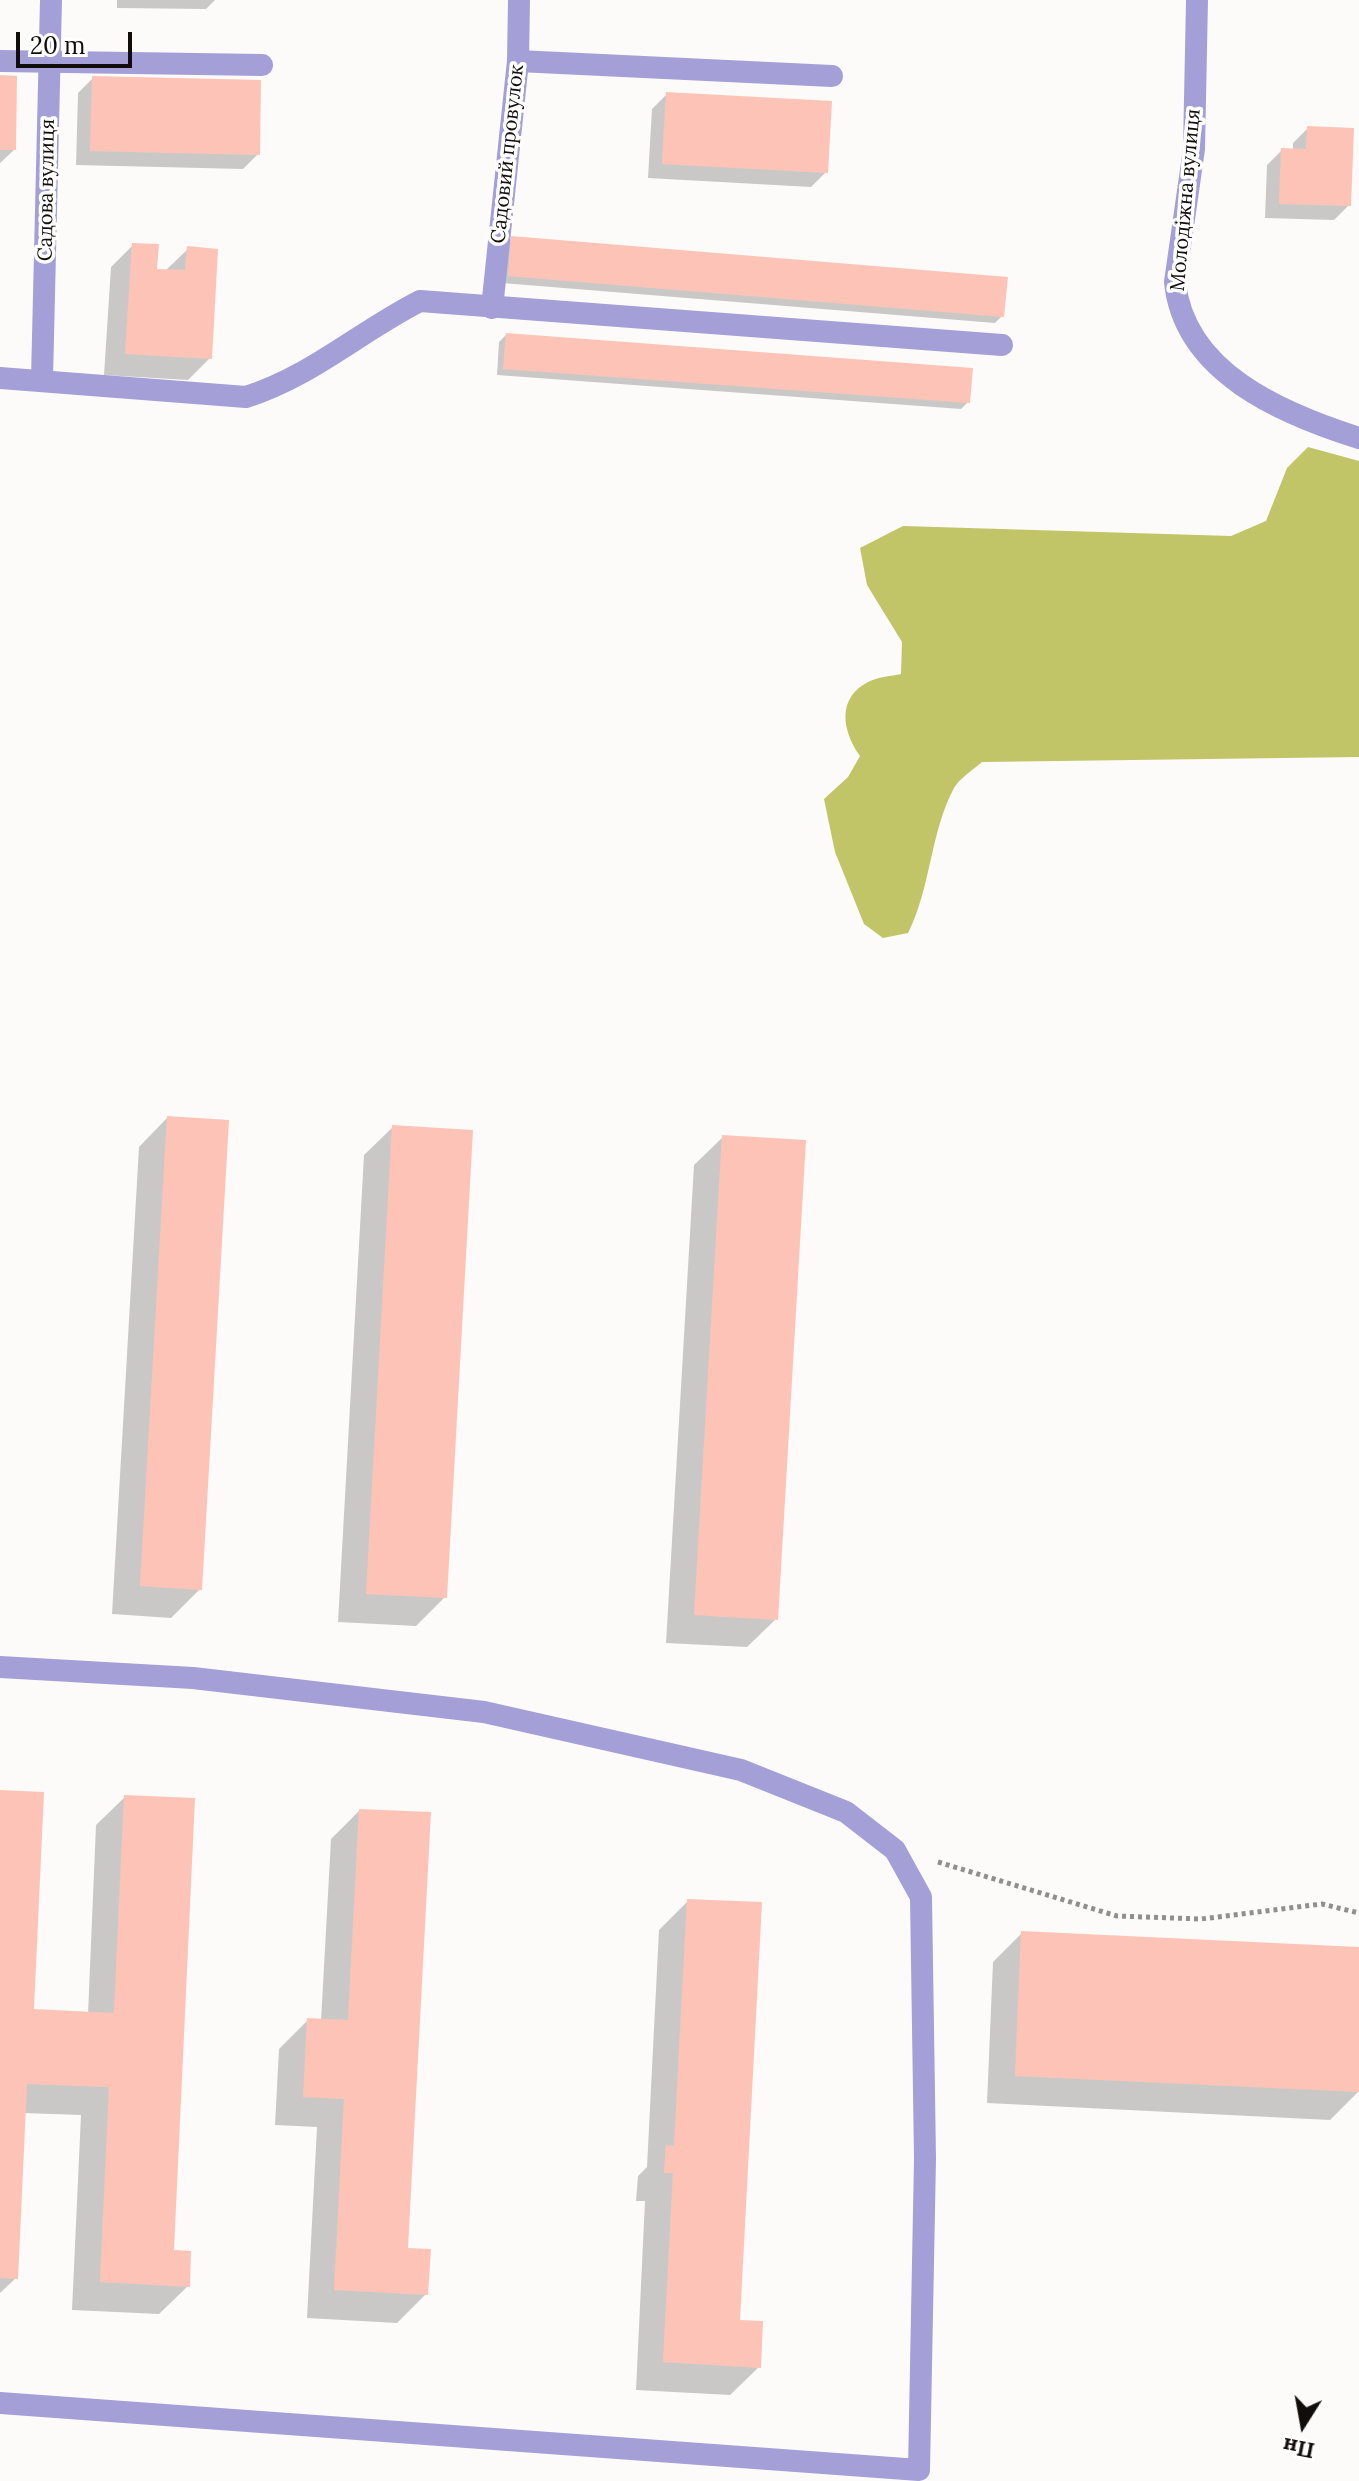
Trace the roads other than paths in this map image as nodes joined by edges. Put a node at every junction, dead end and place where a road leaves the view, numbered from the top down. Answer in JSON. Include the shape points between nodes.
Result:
{"nodes":[{"id":1,"x":51,"y":0,"type":"edge"},
{"id":2,"x":519,"y":0,"type":"edge"},
{"id":3,"x":1197,"y":0,"type":"edge"},
{"id":4,"x":0,"y":61,"type":"edge"},
{"id":5,"x":518,"y":61,"type":"junction"},
{"id":6,"x":49,"y":62,"type":"junction"},
{"id":7,"x":262,"y":65,"type":"dead end"},
{"id":8,"x":832,"y":76,"type":"dead end"},
{"id":9,"x":492,"y":308,"type":"junction"},
{"id":10,"x":1002,"y":345,"type":"dead end"},
{"id":11,"x":0,"y":378,"type":"edge"},
{"id":12,"x":42,"y":379,"type":"junction"},
{"id":13,"x":1359,"y":438,"type":"edge"},
{"id":14,"x":0,"y":1667,"type":"edge"},
{"id":15,"x":0,"y":2403,"type":"edge"}],
"edges":[{"from":1,"to":6,"type":"street","name":"Садова вулиця"},
{"from":2,"to":5,"type":"street","name":"Садовий провулок"},
{"from":3,"to":13,"type":"street","name":"Молодіжна вулиця","via":[[1194,149],[1175,282],[1177,304],[1198,348],[1252,393],[1313,423]]},
{"from":4,"to":6,"type":"street"},
{"from":5,"to":8,"type":"street"},
{"from":5,"to":9,"type":"street","name":"Садовий провулок"},
{"from":6,"to":7,"type":"street"},
{"from":6,"to":12,"type":"street","name":"Садова вулиця"},
{"from":9,"to":10,"type":"street"},
{"from":9,"to":12,"type":"street","via":[[420,301],[372,326],[285,385],[246,397]]},
{"from":11,"to":12,"type":"street"},
{"from":14,"to":15,"type":"street","via":[[193,1678],[484,1712],[741,1770],[846,1812],[895,1850],[921,1897],[925,2158],[919,2470]]}]}
